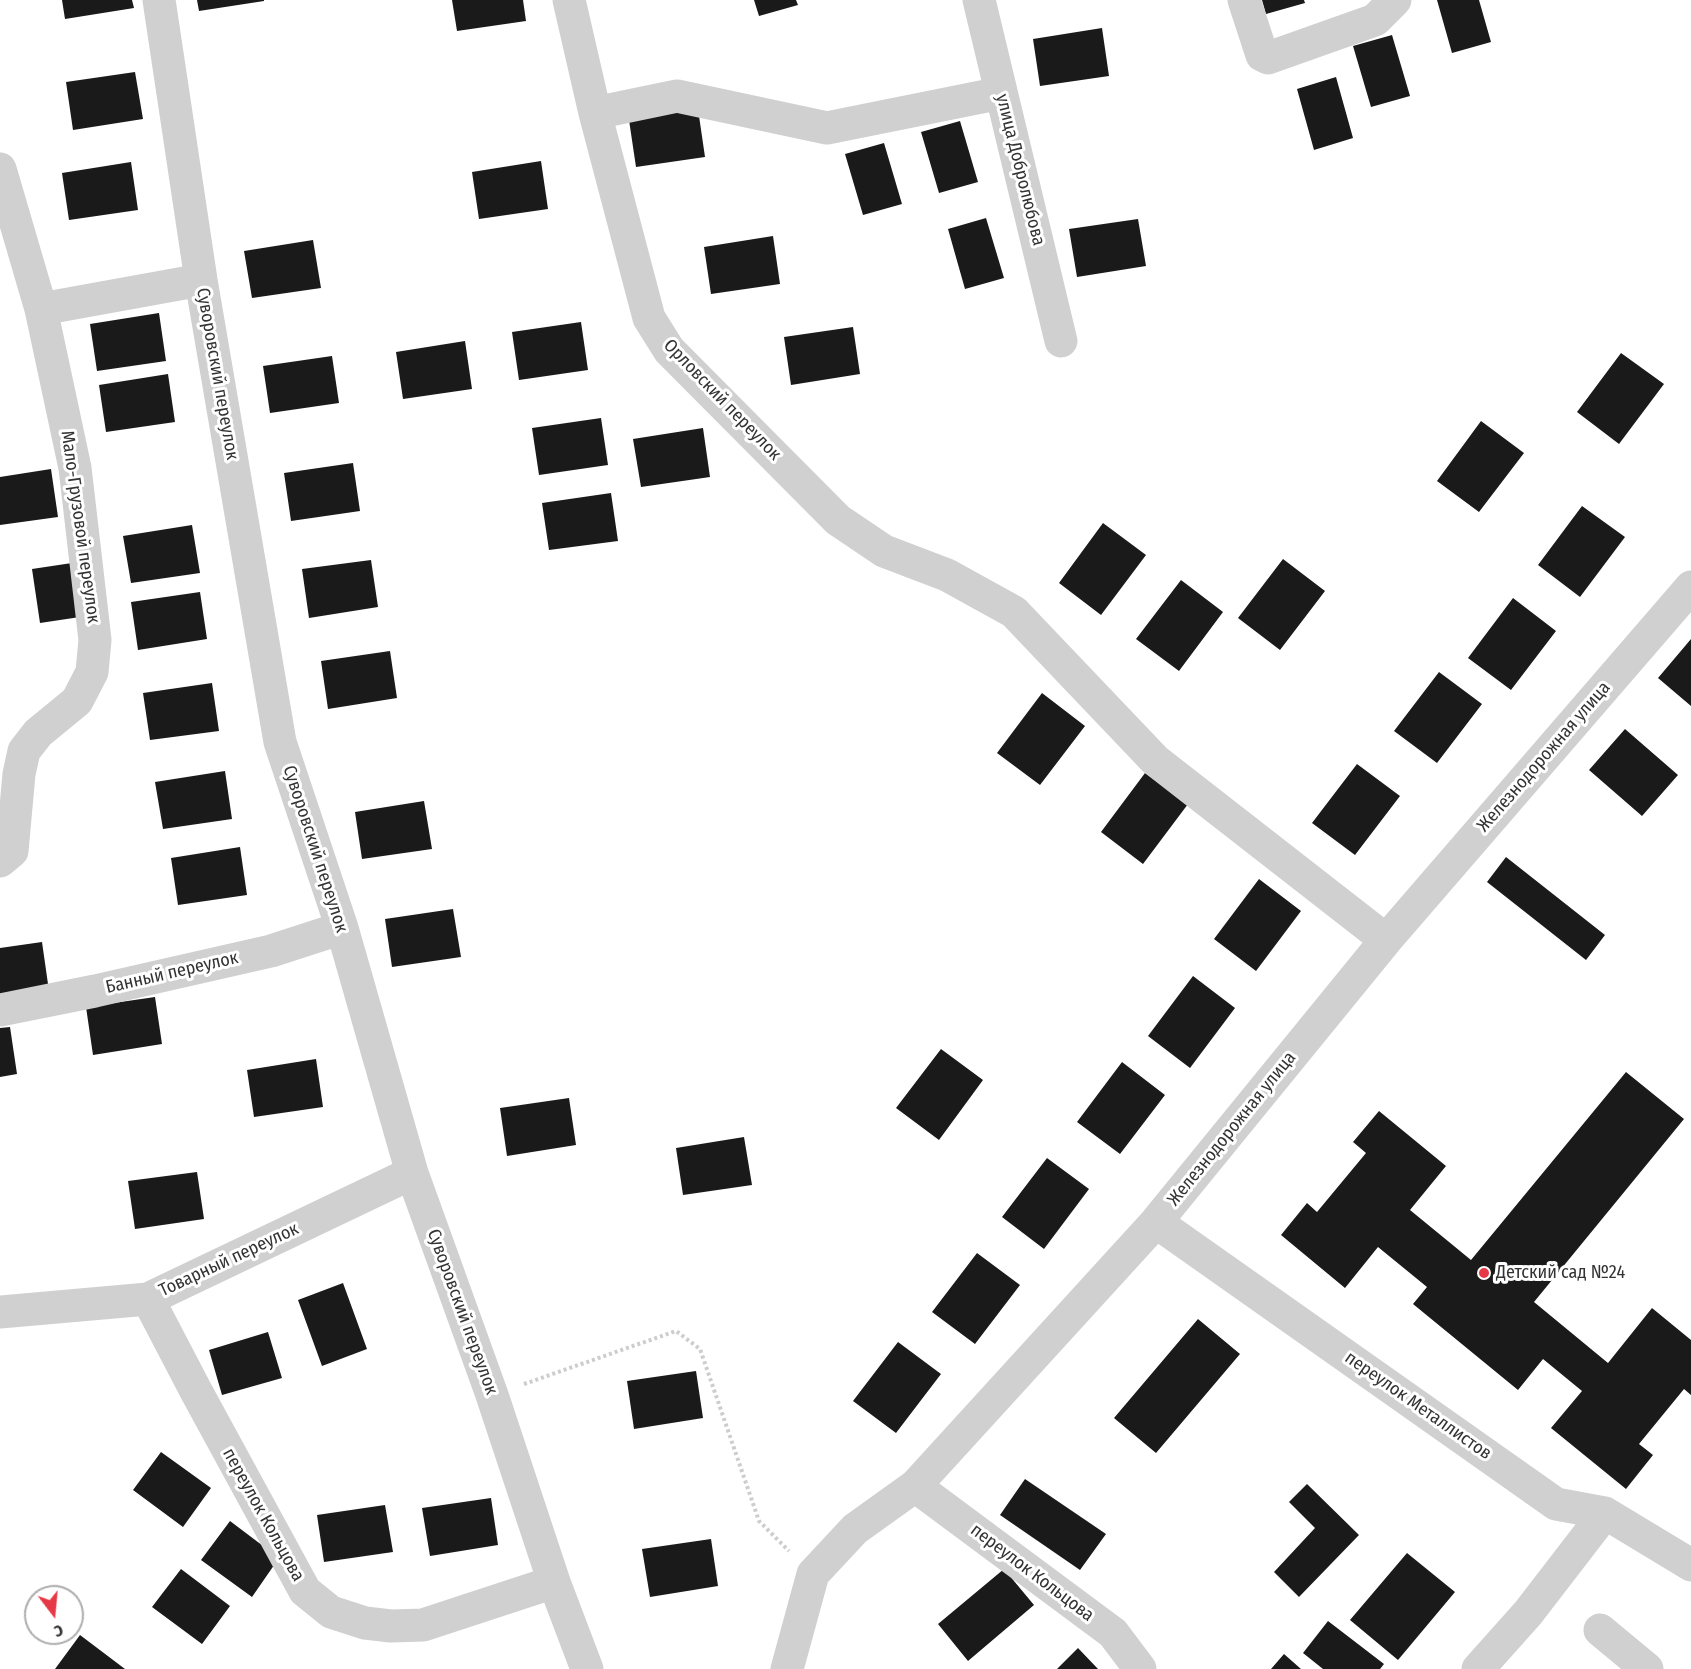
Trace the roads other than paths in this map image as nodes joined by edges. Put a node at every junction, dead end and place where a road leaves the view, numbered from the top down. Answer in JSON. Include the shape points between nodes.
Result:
{"nodes":[{"id":1,"x":159,"y":0,"type":"edge"},
{"id":2,"x":569,"y":0,"type":"edge"},
{"id":3,"x":979,"y":0,"type":"edge"},
{"id":4,"x":1244,"y":0,"type":"edge"},
{"id":5,"x":1395,"y":0,"type":"edge"},
{"id":6,"x":1001,"y":93,"type":"junction"},
{"id":7,"x":595,"y":112,"type":"junction"},
{"id":8,"x":0,"y":169,"type":"edge"},
{"id":9,"x":201,"y":280,"type":"junction"},
{"id":10,"x":41,"y":309,"type":"junction"},
{"id":11,"x":1061,"y":340,"type":"dead end"},
{"id":12,"x":1691,"y":587,"type":"edge"},
{"id":13,"x":0,"y":861,"type":"edge"},
{"id":14,"x":342,"y":928,"type":"junction"},
{"id":15,"x":1386,"y":940,"type":"junction"},
{"id":16,"x":0,"y":1010,"type":"edge"},
{"id":17,"x":412,"y":1173,"type":"junction"},
{"id":18,"x":1156,"y":1221,"type":"junction"},
{"id":19,"x":148,"y":1299,"type":"junction"},
{"id":20,"x":0,"y":1312,"type":"edge"},
{"id":21,"x":915,"y":1486,"type":"junction"},
{"id":22,"x":1605,"y":1513,"type":"junction"},
{"id":23,"x":1691,"y":1565,"type":"edge"},
{"id":24,"x":554,"y":1582,"type":"junction"},
{"id":25,"x":1600,"y":1630,"type":"dead end"},
{"id":26,"x":587,"y":1669,"type":"edge"},
{"id":27,"x":787,"y":1669,"type":"edge"},
{"id":28,"x":1140,"y":1669,"type":"edge"},
{"id":29,"x":1478,"y":1669,"type":"edge"},
{"id":30,"x":1647,"y":1669,"type":"edge"}],
"edges":[{"from":1,"to":9,"type":"street","name":"Суворовский переулок"},
{"from":2,"to":7,"type":"street","name":"Орловский переулок"},
{"from":3,"to":6,"type":"street","name":"улица Добролюбова"},
{"from":4,"to":5,"type":"street","via":[[1262,55],[1268,58],[1375,20]]},
{"from":6,"to":7,"type":"street","via":[[827,128],[677,96]]},
{"from":6,"to":11,"type":"street","name":"улица Добролюбова"},
{"from":7,"to":15,"type":"street","name":"Орловский переулок","via":[[649,318],[669,350],[838,520],[884,551],[947,575],[1014,612],[1155,760]]},
{"from":8,"to":10,"type":"street","name":"Мало-Грузовой переулок"},
{"from":9,"to":10,"type":"street"},
{"from":9,"to":14,"type":"street","name":"Суворовский переулок","via":[[280,742]]},
{"from":10,"to":13,"type":"street","name":"Мало-Грузовой переулок","via":[[75,468],[95,640],[92,672],[77,701],[24,751],[12,851]]},
{"from":12,"to":15,"type":"street","name":"Железнодорожная улица"},
{"from":14,"to":16,"type":"street","name":"Банный переулок","via":[[271,951]]},
{"from":14,"to":17,"type":"street","name":"Суворовский переулок"},
{"from":15,"to":18,"type":"street","name":"Железнодорожная улица"},
{"from":17,"to":19,"type":"street","name":"Товарный переулок"},
{"from":17,"to":24,"type":"street","name":"Суворовский переулок"},
{"from":18,"to":21,"type":"street","name":"Железнодорожная улица"},
{"from":18,"to":22,"type":"street","name":"переулок Металлистов","via":[[1556,1504]]},
{"from":19,"to":20,"type":"street","name":"Товарный переулок"},
{"from":19,"to":24,"type":"street","name":"переулок Кольцова","via":[[305,1592],[331,1612],[364,1623],[423,1624]]},
{"from":21,"to":27,"type":"street","name":"Железнодорожная улица","via":[[855,1529],[813,1574]]},
{"from":21,"to":28,"type":"street","name":"переулок Кольцова","via":[[1113,1633]]},
{"from":22,"to":23,"type":"street","name":"переулок Металлистов"},
{"from":22,"to":29,"type":"street","via":[[1528,1613]]},
{"from":24,"to":26,"type":"street","name":"Суворовский переулок"},
{"from":25,"to":30,"type":"street"}]}
